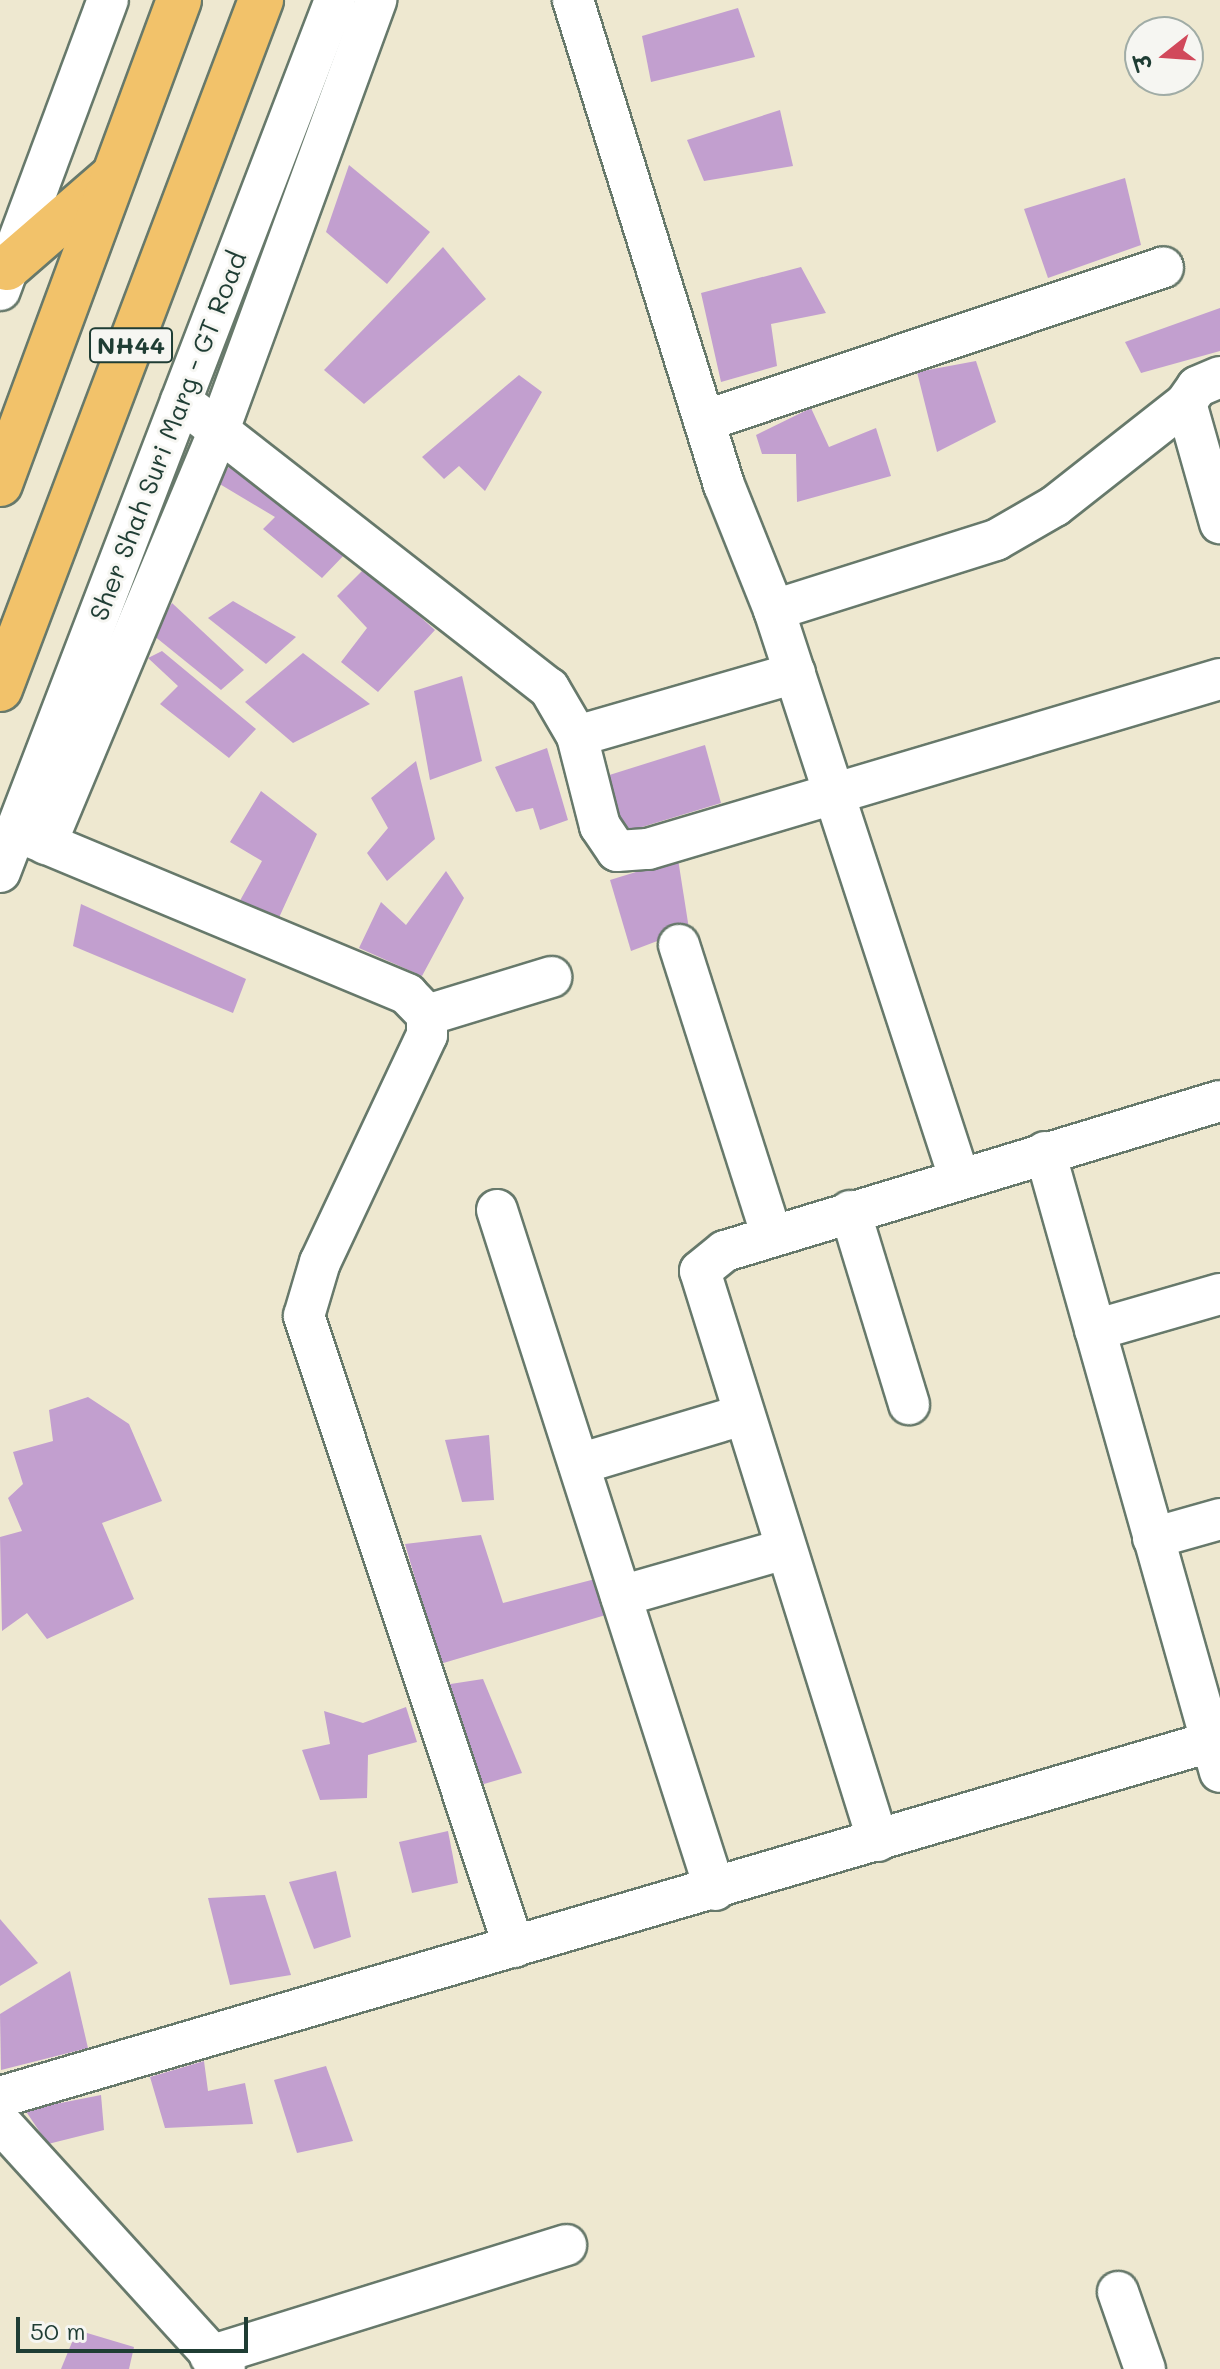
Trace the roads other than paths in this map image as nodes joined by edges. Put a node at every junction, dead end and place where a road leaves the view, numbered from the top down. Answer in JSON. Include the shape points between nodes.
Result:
{"nodes":[{"id":1,"x":108,"y":0,"type":"edge"},
{"id":2,"x":179,"y":0,"type":"edge"},
{"id":3,"x":261,"y":0,"type":"edge"},
{"id":4,"x":335,"y":0,"type":"edge"},
{"id":5,"x":376,"y":0,"type":"edge"},
{"id":6,"x":573,"y":0,"type":"edge"},
{"id":7,"x":113,"y":177,"type":"junction"},
{"id":8,"x":1163,"y":267,"type":"dead end"},
{"id":9,"x":4,"y":279,"type":"edge"},
{"id":10,"x":216,"y":310,"type":"junction"},
{"id":11,"x":255,"y":331,"type":"junction"},
{"id":12,"x":1220,"y":377,"type":"edge"},
{"id":13,"x":181,"y":401,"type":"junction"},
{"id":14,"x":1186,"y":403,"type":"junction"},
{"id":15,"x":704,"y":421,"type":"junction"},
{"id":16,"x":219,"y":430,"type":"junction"},
{"id":17,"x":0,"y":484,"type":"edge"},
{"id":18,"x":1220,"y":523,"type":"edge"},
{"id":19,"x":774,"y":610,"type":"junction"},
{"id":20,"x":795,"y":673,"type":"junction"},
{"id":21,"x":1220,"y":679,"type":"edge"},
{"id":22,"x":0,"y":689,"type":"edge"},
{"id":23,"x":577,"y":736,"type":"junction"},
{"id":24,"x":833,"y":795,"type":"junction"},
{"id":25,"x":31,"y":838,"type":"junction"},
{"id":26,"x":0,"y":872,"type":"edge"},
{"id":27,"x":679,"y":945,"type":"dead end"},
{"id":28,"x":551,"y":977,"type":"dead end"},
{"id":29,"x":427,"y":1015,"type":"junction"},
{"id":30,"x":1220,"y":1101,"type":"edge"},
{"id":31,"x":1045,"y":1152,"type":"junction"},
{"id":32,"x":959,"y":1177,"type":"junction"},
{"id":33,"x":497,"y":1210,"type":"dead end"},
{"id":34,"x":850,"y":1211,"type":"junction"},
{"id":35,"x":772,"y":1236,"type":"junction"},
{"id":36,"x":1220,"y":1294,"type":"edge"},
{"id":37,"x":1095,"y":1330,"type":"junction"},
{"id":38,"x":909,"y":1404,"type":"dead end"},
{"id":39,"x":742,"y":1415,"type":"junction"},
{"id":40,"x":579,"y":1464,"type":"junction"},
{"id":41,"x":1220,"y":1519,"type":"edge"},
{"id":42,"x":1153,"y":1538,"type":"junction"},
{"id":43,"x":785,"y":1549,"type":"junction"},
{"id":44,"x":621,"y":1596,"type":"junction"},
{"id":45,"x":1215,"y":1757,"type":"edge"},
{"id":46,"x":878,"y":1841,"type":"junction"},
{"id":47,"x":715,"y":1890,"type":"junction"},
{"id":48,"x":514,"y":1947,"type":"junction"},
{"id":49,"x":0,"y":2097,"type":"edge"},
{"id":50,"x":0,"y":2122,"type":"edge"},
{"id":51,"x":566,"y":2245,"type":"dead end"},
{"id":52,"x":1118,"y":2292,"type":"dead end"},
{"id":53,"x":217,"y":2363,"type":"edge"},
{"id":54,"x":1145,"y":2369,"type":"edge"}],
"edges":[{"from":1,"to":9,"type":"street"},
{"from":2,"to":7,"type":"highway","number":"NH44"},
{"from":3,"to":22,"type":"highway","number":"NH44"},
{"from":4,"to":10,"type":"street","name":"Sher Shah Suri Marg - GT Road"},
{"from":5,"to":11,"type":"street"},
{"from":6,"to":15,"type":"street"},
{"from":7,"to":9,"type":"highway"},
{"from":7,"to":17,"type":"highway","number":"NH44"},
{"from":8,"to":15,"type":"street"},
{"from":10,"to":11,"type":"street"},
{"from":10,"to":13,"type":"street","name":"Sher Shah Suri Marg - GT Road"},
{"from":11,"to":16,"type":"street"},
{"from":12,"to":14,"type":"street","via":[[1197,387]]},
{"from":13,"to":16,"type":"street"},
{"from":13,"to":25,"type":"street","name":"Sher Shah Suri Marg - GT Road"},
{"from":14,"to":18,"type":"street"},
{"from":14,"to":19,"type":"street","via":[[1055,506],[996,540]]},
{"from":15,"to":19,"type":"street","via":[[734,514]]},
{"from":16,"to":23,"type":"street","via":[[529,667],[566,710]]},
{"from":16,"to":25,"type":"street"},
{"from":19,"to":20,"type":"street"},
{"from":20,"to":23,"type":"street"},
{"from":20,"to":24,"type":"street"},
{"from":21,"to":24,"type":"street"},
{"from":23,"to":24,"type":"street","via":[[600,826],[617,851],[648,849]]},
{"from":24,"to":32,"type":"street"},
{"from":25,"to":26,"type":"street","name":"Sher Shah Suri Marg - GT Road"},
{"from":25,"to":29,"type":"street","via":[[407,994]]},
{"from":27,"to":35,"type":"street"},
{"from":28,"to":29,"type":"street"},
{"from":29,"to":48,"type":"street","via":[[427,1035],[320,1262],[304,1316]]},
{"from":30,"to":31,"type":"street"},
{"from":31,"to":32,"type":"street"},
{"from":31,"to":37,"type":"street"},
{"from":32,"to":34,"type":"street"},
{"from":33,"to":40,"type":"street"},
{"from":34,"to":35,"type":"street"},
{"from":34,"to":38,"type":"street"},
{"from":35,"to":39,"type":"street","via":[[712,1256],[700,1271]]},
{"from":36,"to":37,"type":"street"},
{"from":37,"to":42,"type":"street"},
{"from":39,"to":40,"type":"street"},
{"from":39,"to":43,"type":"street"},
{"from":40,"to":44,"type":"street"},
{"from":41,"to":42,"type":"street"},
{"from":42,"to":45,"type":"street"},
{"from":43,"to":44,"type":"street"},
{"from":43,"to":46,"type":"street"},
{"from":44,"to":47,"type":"street"},
{"from":45,"to":46,"type":"street"},
{"from":46,"to":47,"type":"street"},
{"from":47,"to":48,"type":"street"},
{"from":48,"to":49,"type":"street"},
{"from":50,"to":53,"type":"street"},
{"from":51,"to":53,"type":"street"},
{"from":52,"to":54,"type":"street"}]}
